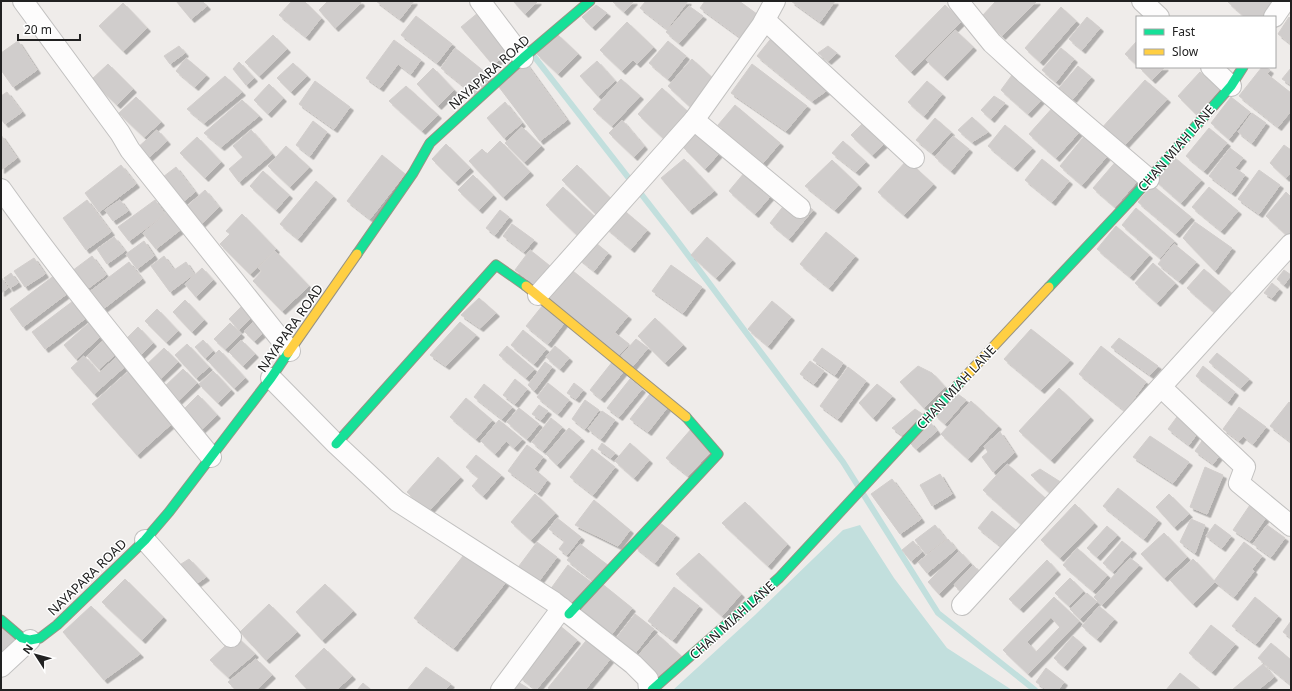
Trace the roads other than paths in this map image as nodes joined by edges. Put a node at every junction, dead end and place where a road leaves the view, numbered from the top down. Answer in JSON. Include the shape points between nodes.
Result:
{"nodes":[{"id":1,"x":480,"y":1,"type":"edge"},
{"id":2,"x":590,"y":1,"type":"edge"},
{"id":3,"x":775,"y":1,"type":"edge"},
{"id":4,"x":958,"y":1,"type":"edge"},
{"id":5,"x":1142,"y":1,"type":"edge"},
{"id":6,"x":1285,"y":1,"type":"edge"},
{"id":7,"x":32,"y":4,"type":"edge"},
{"id":8,"x":1158,"y":16,"type":"edge"},
{"id":9,"x":1275,"y":16,"type":"edge"},
{"id":10,"x":765,"y":20,"type":"junction"},
{"id":11,"x":522,"y":58,"type":"junction"},
{"id":12,"x":1212,"y":68,"type":"edge"},
{"id":13,"x":1242,"y":68,"type":"edge"},
{"id":14,"x":1231,"y":86,"type":"junction"},
{"id":15,"x":694,"y":120,"type":"junction"},
{"id":16,"x":914,"y":158,"type":"dead end"},
{"id":17,"x":1149,"y":180,"type":"junction"},
{"id":18,"x":1,"y":189,"type":"edge"},
{"id":19,"x":800,"y":208,"type":"dead end"},
{"id":20,"x":1291,"y":244,"type":"edge"},
{"id":21,"x":538,"y":295,"type":"junction"},
{"id":22,"x":290,"y":351,"type":"junction"},
{"id":23,"x":271,"y":378,"type":"junction"},
{"id":24,"x":1161,"y":387,"type":"junction"},
{"id":25,"x":336,"y":444,"type":"junction"},
{"id":26,"x":211,"y":457,"type":"junction"},
{"id":27,"x":1291,"y":526,"type":"edge"},
{"id":28,"x":145,"y":540,"type":"junction"},
{"id":29,"x":962,"y":605,"type":"dead end"},
{"id":30,"x":565,"y":611,"type":"junction"},
{"id":31,"x":1,"y":620,"type":"edge"},
{"id":32,"x":231,"y":636,"type":"dead end"},
{"id":33,"x":30,"y":640,"type":"junction"},
{"id":34,"x":1,"y":666,"type":"edge"},
{"id":35,"x":501,"y":690,"type":"edge"},
{"id":36,"x":648,"y":690,"type":"edge"},
{"id":37,"x":652,"y":690,"type":"edge"}],
"edges":[{"from":1,"to":11,"type":"street"},
{"from":2,"to":11,"type":"street","name":"NAYAPARA ROAD"},
{"from":3,"to":10,"type":"street"},
{"from":4,"to":17,"type":"street","via":[[992,43]]},
{"from":5,"to":8,"type":"street"},
{"from":6,"to":9,"type":"street"},
{"from":7,"to":22,"type":"street","via":[[130,150]]},
{"from":10,"to":15,"type":"street"},
{"from":10,"to":16,"type":"street"},
{"from":11,"to":22,"type":"street","name":"NAYAPARA ROAD","via":[[430,143],[413,173]]},
{"from":12,"to":14,"type":"street"},
{"from":13,"to":14,"type":"street","name":"CHAN MIAH LANE"},
{"from":14,"to":17,"type":"street","name":"CHAN MIAH LANE"},
{"from":15,"to":19,"type":"street"},
{"from":15,"to":21,"type":"street"},
{"from":17,"to":37,"type":"street","name":"CHAN MIAH LANE","via":[[779,578]]},
{"from":18,"to":26,"type":"street","via":[[89,308]]},
{"from":20,"to":24,"type":"street"},
{"from":21,"to":25,"type":"street","via":[[496,265]]},
{"from":21,"to":30,"type":"street","via":[[683,414],[718,454]]},
{"from":22,"to":23,"type":"street","name":"NAYAPARA ROAD"},
{"from":23,"to":25,"type":"street"},
{"from":23,"to":26,"type":"street","name":"NAYAPARA ROAD"},
{"from":24,"to":27,"type":"street","via":[[1245,467],[1239,483]]},
{"from":24,"to":29,"type":"street"},
{"from":25,"to":30,"type":"street","via":[[397,501]]},
{"from":26,"to":28,"type":"street","name":"NAYAPARA ROAD","via":[[170,512]]},
{"from":28,"to":32,"type":"street"},
{"from":28,"to":33,"type":"street","name":"NAYAPARA ROAD","via":[[57,624],[40,638]]},
{"from":30,"to":35,"type":"street"},
{"from":30,"to":36,"type":"street","via":[[633,664],[648,679]]},
{"from":31,"to":33,"type":"street","via":[[22,638]]},
{"from":33,"to":34,"type":"street"}]}
